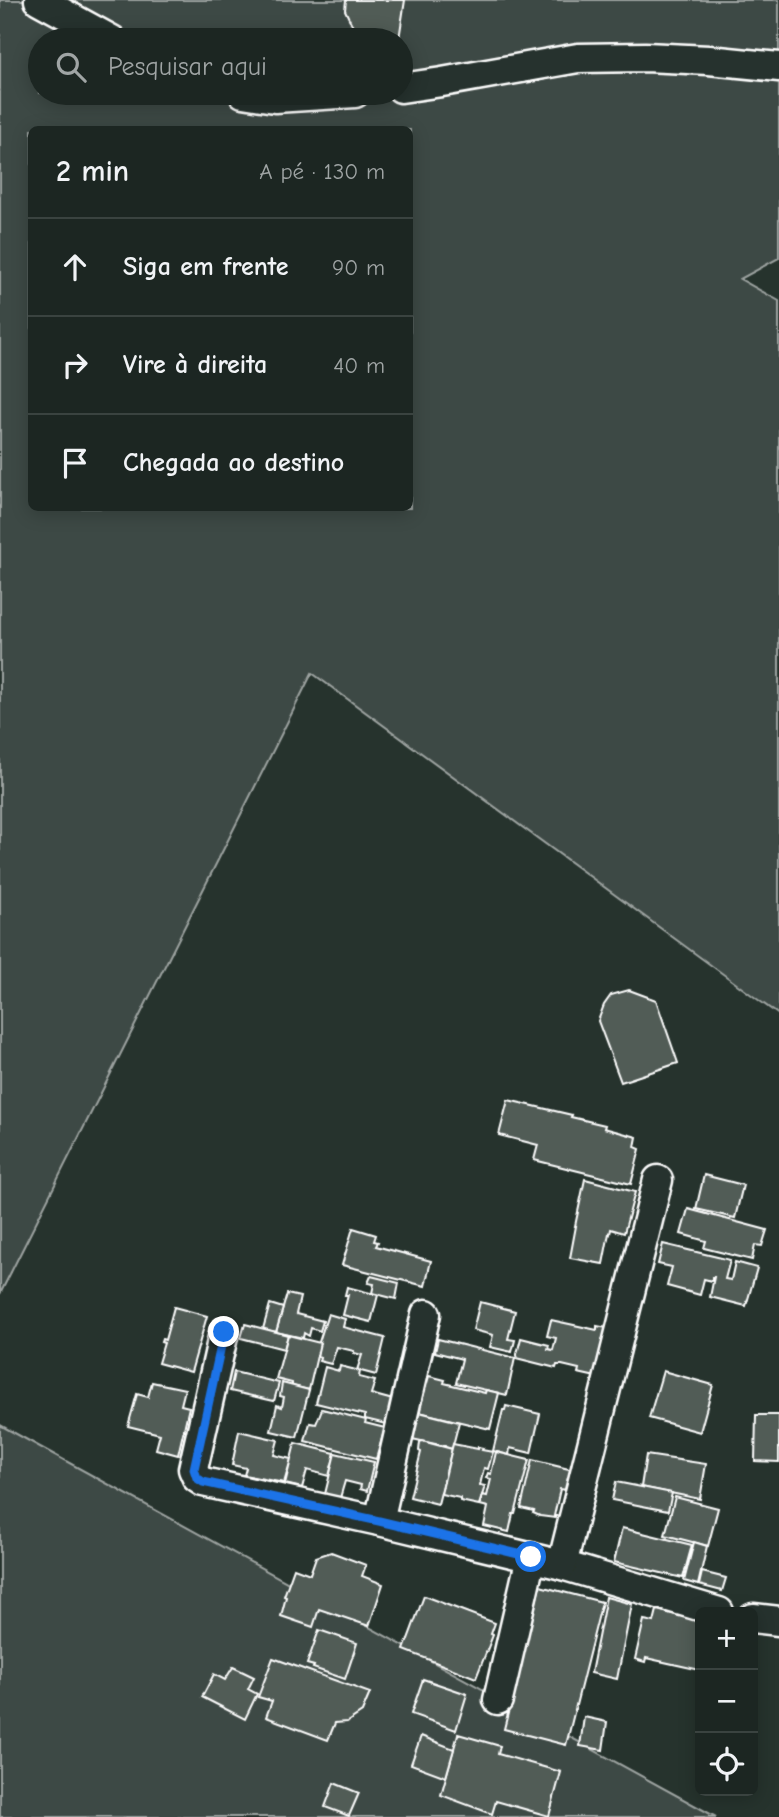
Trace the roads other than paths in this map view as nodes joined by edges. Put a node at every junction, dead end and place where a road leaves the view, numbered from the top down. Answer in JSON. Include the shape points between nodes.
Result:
{"nodes":[{"id":1,"x":39,"y":0,"type":"edge"},
{"id":2,"x":89,"y":28,"type":"edge"},
{"id":3,"x":779,"y":67,"type":"edge"},
{"id":4,"x":413,"y":86,"type":"edge"},
{"id":5,"x":658,"y":1181,"type":"dead end"},
{"id":6,"x":426,"y":1314,"type":"dead end"},
{"id":7,"x":224,"y":1332,"type":"dead end"},
{"id":8,"x":379,"y":1521,"type":"junction"},
{"id":9,"x":531,"y":1557,"type":"junction"},
{"id":10,"x":562,"y":1565,"type":"junction"},
{"id":11,"x":702,"y":1607,"type":"edge"},
{"id":12,"x":758,"y":1619,"type":"edge"},
{"id":13,"x":779,"y":1621,"type":"edge"},
{"id":14,"x":498,"y":1700,"type":"dead end"}],
"edges":[{"from":1,"to":2,"type":"street"},
{"from":3,"to":4,"type":"street","via":[[671,58],[578,58]]},
{"from":5,"to":10,"type":"street"},
{"from":6,"to":8,"type":"street"},
{"from":7,"to":8,"type":"street","via":[[194,1469],[197,1478]]},
{"from":8,"to":9,"type":"street"},
{"from":9,"to":10,"type":"street"},
{"from":9,"to":14,"type":"street"},
{"from":10,"to":11,"type":"street"},
{"from":12,"to":13,"type":"street"}]}
